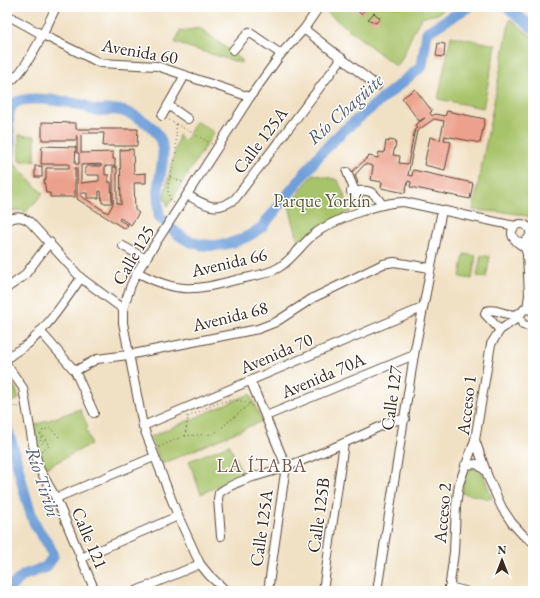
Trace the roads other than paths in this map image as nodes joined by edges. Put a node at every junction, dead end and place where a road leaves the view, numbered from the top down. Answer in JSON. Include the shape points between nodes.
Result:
{"nodes":[{"id":1,"x":56,"y":7,"type":"edge"},
{"id":2,"x":319,"y":7,"type":"edge"},
{"id":3,"x":7,"y":15,"type":"edge"},
{"id":4,"x":304,"y":30,"type":"junction"},
{"id":5,"x":43,"y":35,"type":"junction"},
{"id":6,"x":233,"y":50,"type":"dead end"},
{"id":7,"x":281,"y":54,"type":"junction"},
{"id":8,"x":342,"y":58,"type":"junction"},
{"id":9,"x":185,"y":75,"type":"junction"},
{"id":10,"x":7,"y":83,"type":"edge"},
{"id":11,"x":377,"y":86,"type":"dead end"},
{"id":12,"x":250,"y":97,"type":"junction"},
{"id":13,"x":168,"y":105,"type":"junction"},
{"id":14,"x":184,"y":114,"type":"dead end"},
{"id":15,"x":162,"y":116,"type":"road end"},
{"id":16,"x":346,"y":174,"type":"dead end"},
{"id":17,"x":353,"y":191,"type":"junction"},
{"id":18,"x":187,"y":195,"type":"junction"},
{"id":19,"x":382,"y":205,"type":"junction"},
{"id":20,"x":442,"y":210,"type":"junction"},
{"id":21,"x":361,"y":212,"type":"junction"},
{"id":22,"x":7,"y":221,"type":"edge"},
{"id":23,"x":500,"y":223,"type":"junction"},
{"id":24,"x":515,"y":226,"type":"junction"},
{"id":25,"x":511,"y":234,"type":"junction"},
{"id":26,"x":530,"y":236,"type":"edge"},
{"id":27,"x":50,"y":242,"type":"junction"},
{"id":28,"x":517,"y":242,"type":"junction"},
{"id":29,"x":123,"y":246,"type":"dead end"},
{"id":30,"x":533,"y":250,"type":"edge"},
{"id":31,"x":146,"y":259,"type":"junction"},
{"id":32,"x":430,"y":268,"type":"junction"},
{"id":33,"x":137,"y":272,"type":"junction"},
{"id":34,"x":82,"y":278,"type":"junction"},
{"id":35,"x":7,"y":288,"type":"edge"},
{"id":36,"x":422,"y":308,"type":"junction"},
{"id":37,"x":123,"y":309,"type":"junction"},
{"id":38,"x":530,"y":309,"type":"edge"},
{"id":39,"x":519,"y":315,"type":"junction"},
{"id":40,"x":511,"y":323,"type":"junction"},
{"id":41,"x":533,"y":324,"type":"edge"},
{"id":42,"x":523,"y":325,"type":"junction"},
{"id":43,"x":500,"y":330,"type":"junction"},
{"id":44,"x":40,"y":331,"type":"junction"},
{"id":45,"x":128,"y":355,"type":"junction"},
{"id":46,"x":414,"y":355,"type":"junction"},
{"id":47,"x":7,"y":359,"type":"edge"},
{"id":48,"x":7,"y":365,"type":"edge"},
{"id":49,"x":75,"y":371,"type":"junction"},
{"id":50,"x":251,"y":382,"type":"junction"},
{"id":51,"x":94,"y":413,"type":"dead end"},
{"id":52,"x":265,"y":413,"type":"junction"},
{"id":53,"x":405,"y":419,"type":"junction"},
{"id":54,"x":143,"y":426,"type":"junction"},
{"id":55,"x":475,"y":440,"type":"junction"},
{"id":56,"x":344,"y":443,"type":"junction"},
{"id":57,"x":153,"y":454,"type":"junction"},
{"id":58,"x":465,"y":465,"type":"junction"},
{"id":59,"x":286,"y":466,"type":"junction"},
{"id":60,"x":486,"y":471,"type":"junction"},
{"id":61,"x":56,"y":498,"type":"junction"},
{"id":62,"x":178,"y":516,"type":"junction"},
{"id":63,"x":222,"y":536,"type":"dead end"},
{"id":64,"x":533,"y":542,"type":"edge"},
{"id":65,"x":81,"y":558,"type":"junction"},
{"id":66,"x":200,"y":564,"type":"junction"},
{"id":67,"x":449,"y":589,"type":"edge"},
{"id":68,"x":95,"y":591,"type":"edge"},
{"id":69,"x":136,"y":591,"type":"edge"},
{"id":70,"x":226,"y":591,"type":"edge"},
{"id":71,"x":268,"y":591,"type":"edge"},
{"id":72,"x":322,"y":591,"type":"edge"},
{"id":73,"x":377,"y":591,"type":"edge"},
{"id":74,"x":465,"y":591,"type":"edge"}],
"edges":[{"from":1,"to":5,"type":"street"},
{"from":2,"to":4,"type":"street","name":"Calle 125"},
{"from":3,"to":5,"type":"street","name":"Avenida 60"},
{"from":4,"to":7,"type":"street","name":"Calle 125"},
{"from":4,"to":8,"type":"street"},
{"from":5,"to":9,"type":"street","name":"Avenida 60","via":[[100,63],[157,66]]},
{"from":5,"to":10,"type":"street","via":[[25,65]]},
{"from":6,"to":7,"type":"street","via":[[249,32]]},
{"from":7,"to":12,"type":"street","name":"Calle 125"},
{"from":8,"to":11,"type":"street"},
{"from":8,"to":18,"type":"street","name":"Calle 125A","via":[[235,199],[226,206],[216,208]]},
{"from":9,"to":12,"type":"street","name":"Avenida 60"},
{"from":9,"to":13,"type":"street"},
{"from":12,"to":18,"type":"street","name":"Calle 125"},
{"from":13,"to":14,"type":"street"},
{"from":13,"to":15,"type":"street"},
{"from":16,"to":17,"type":"street"},
{"from":17,"to":19,"type":"street","via":[[373,192]]},
{"from":17,"to":21,"type":"street"},
{"from":18,"to":31,"type":"street","name":"Calle 125"},
{"from":19,"to":20,"type":"street","name":"Avenida 66","via":[[404,202]]},
{"from":19,"to":21,"type":"street","name":"Avenida 66"},
{"from":20,"to":23,"type":"street","name":"Avenida 66"},
{"from":20,"to":32,"type":"street","name":"Calle 127"},
{"from":21,"to":33,"type":"street","name":"Avenida 66","via":[[320,230],[287,262],[269,272],[201,289],[176,288],[155,282]]},
{"from":22,"to":27,"type":"street","via":[[17,216],[24,218]]},
{"from":23,"to":24,"type":"street","name":"Avenida 66"},
{"from":23,"to":25,"type":"street"},
{"from":24,"to":25,"type":"street"},
{"from":24,"to":26,"type":"street","via":[[527,226]]},
{"from":25,"to":28,"type":"street"},
{"from":26,"to":28,"type":"street"},
{"from":26,"to":30,"type":"street"},
{"from":27,"to":34,"type":"street"},
{"from":27,"to":35,"type":"street","via":[[24,276]]},
{"from":28,"to":38,"type":"street","name":"Acceso 1","via":[[525,248],[527,254]]},
{"from":29,"to":31,"type":"street"},
{"from":31,"to":33,"type":"street","name":"Calle 125"},
{"from":32,"to":36,"type":"street","name":"Calle 127"},
{"from":32,"to":45,"type":"street","name":"Avenida 68","via":[[394,262],[383,264],[313,298],[276,322],[258,329]]},
{"from":33,"to":37,"type":"street","name":"Calle 125"},
{"from":34,"to":37,"type":"street"},
{"from":34,"to":44,"type":"street"},
{"from":36,"to":46,"type":"street","name":"Calle 127"},
{"from":36,"to":50,"type":"street","name":"Avenida 70"},
{"from":37,"to":45,"type":"street","name":"Calle 125"},
{"from":38,"to":39,"type":"street","name":"Acceso 1"},
{"from":39,"to":40,"type":"street","name":"Acceso 1"},
{"from":39,"to":42,"type":"street"},
{"from":39,"to":43,"type":"street","via":[[486,311]]},
{"from":40,"to":42,"type":"street"},
{"from":40,"to":43,"type":"street","name":"Acceso 1"},
{"from":41,"to":42,"type":"street"},
{"from":43,"to":55,"type":"street","name":"Acceso 1","via":[[491,344]]},
{"from":44,"to":47,"type":"street","via":[[29,343]]},
{"from":44,"to":49,"type":"street"},
{"from":45,"to":49,"type":"street","name":"Avenida 68","via":[[97,359]]},
{"from":45,"to":54,"type":"street","name":"Calle 125"},
{"from":46,"to":52,"type":"street","name":"Avenida 70A"},
{"from":46,"to":53,"type":"street","name":"Calle 127"},
{"from":48,"to":61,"type":"street","name":"Calle 121","via":[[23,388],[32,445],[48,487]]},
{"from":49,"to":51,"type":"street"},
{"from":50,"to":52,"type":"street","name":"Calle 125A"},
{"from":50,"to":54,"type":"street","name":"Avenida 70"},
{"from":52,"to":59,"type":"street","name":"Calle 125A"},
{"from":53,"to":56,"type":"street","via":[[392,421]]},
{"from":53,"to":73,"type":"street","name":"Calle 127"},
{"from":54,"to":57,"type":"street","name":"Calle 125"},
{"from":55,"to":58,"type":"street","name":"Acceso 2"},
{"from":55,"to":60,"type":"street","name":"Acceso 1"},
{"from":56,"to":59,"type":"street"},
{"from":56,"to":72,"type":"street","name":"Calle 125B"},
{"from":57,"to":61,"type":"street"},
{"from":57,"to":62,"type":"street","name":"Calle 125"},
{"from":58,"to":60,"type":"street","via":[[477,464]]},
{"from":58,"to":67,"type":"street","name":"Acceso 2","via":[[456,506]]},
{"from":59,"to":63,"type":"street","via":[[254,476],[219,493]]},
{"from":59,"to":71,"type":"street","name":"Calle 125A"},
{"from":60,"to":64,"type":"street","name":"Acceso 1","via":[[502,508],[512,523]]},
{"from":61,"to":65,"type":"street","name":"Calle 121"},
{"from":62,"to":65,"type":"street"},
{"from":62,"to":66,"type":"street","name":"Calle 125"},
{"from":65,"to":68,"type":"street","name":"Calle 121"},
{"from":66,"to":69,"type":"street"},
{"from":66,"to":70,"type":"street","name":"Calle 125"},
{"from":67,"to":74,"type":"street"}]}
